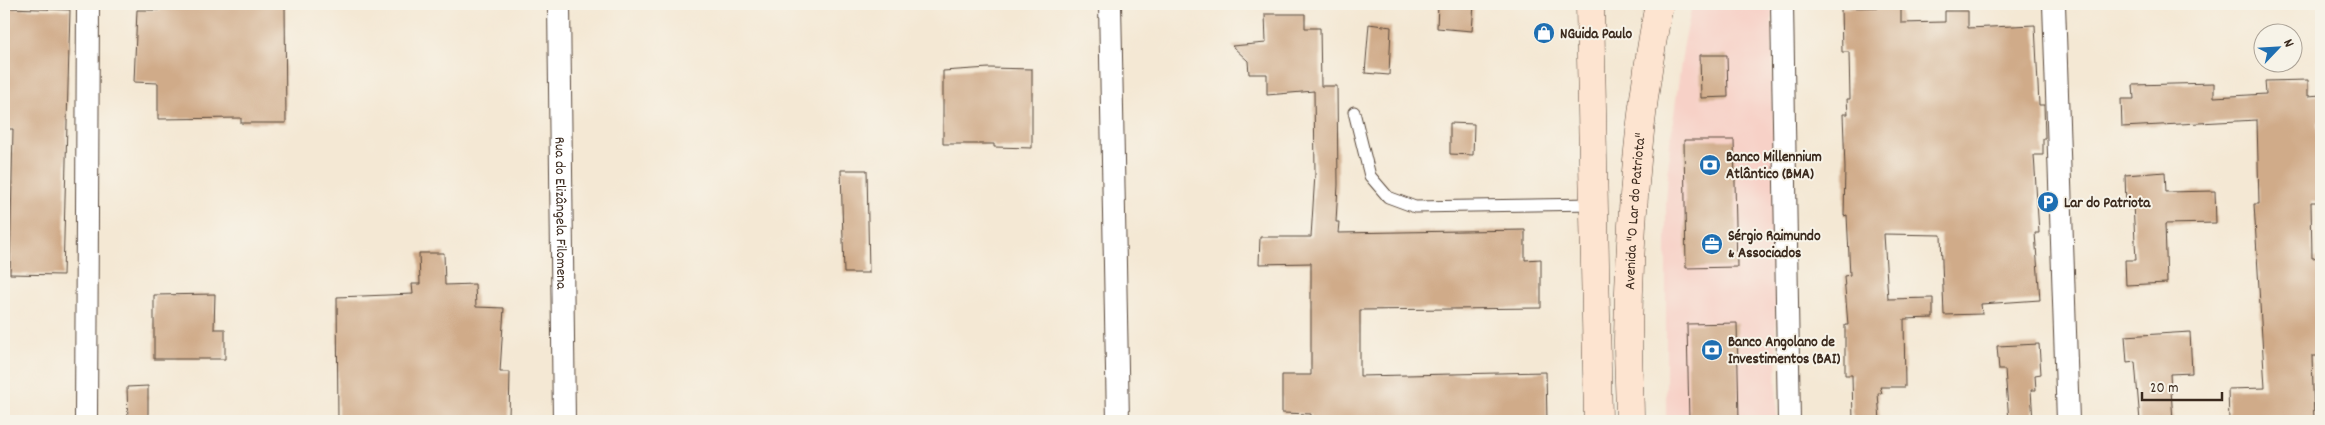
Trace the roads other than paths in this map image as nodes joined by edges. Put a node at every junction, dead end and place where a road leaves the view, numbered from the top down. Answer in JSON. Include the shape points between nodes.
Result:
{"nodes":[{"id":1,"x":88,"y":4,"type":"edge"},
{"id":2,"x":560,"y":4,"type":"edge"},
{"id":3,"x":1110,"y":4,"type":"edge"},
{"id":4,"x":1590,"y":4,"type":"edge"},
{"id":5,"x":1659,"y":4,"type":"edge"},
{"id":6,"x":1782,"y":4,"type":"edge"},
{"id":7,"x":2054,"y":4,"type":"edge"},
{"id":8,"x":1354,"y":112,"type":"dead end"},
{"id":9,"x":1594,"y":204,"type":"junction"},
{"id":10,"x":86,"y":421,"type":"edge"},
{"id":11,"x":564,"y":421,"type":"edge"},
{"id":12,"x":1118,"y":421,"type":"edge"},
{"id":13,"x":1598,"y":421,"type":"edge"},
{"id":14,"x":1630,"y":421,"type":"edge"},
{"id":15,"x":1789,"y":421,"type":"edge"},
{"id":16,"x":2068,"y":421,"type":"edge"}],
"edges":[{"from":1,"to":10,"type":"street"},
{"from":2,"to":11,"type":"street","name":"Rua do Elizângela Filomena"},
{"from":3,"to":12,"type":"street"},
{"from":4,"to":9,"type":"main road"},
{"from":5,"to":14,"type":"main road","name":"Avenida \"O Lar do Patriota\"","via":[[1638,152],[1630,267]]},
{"from":6,"to":15,"type":"street"},
{"from":7,"to":16,"type":"street"},
{"from":8,"to":9,"type":"lane","via":[[1370,176],[1388,198],[1415,207]]},
{"from":9,"to":13,"type":"main road"}]}
